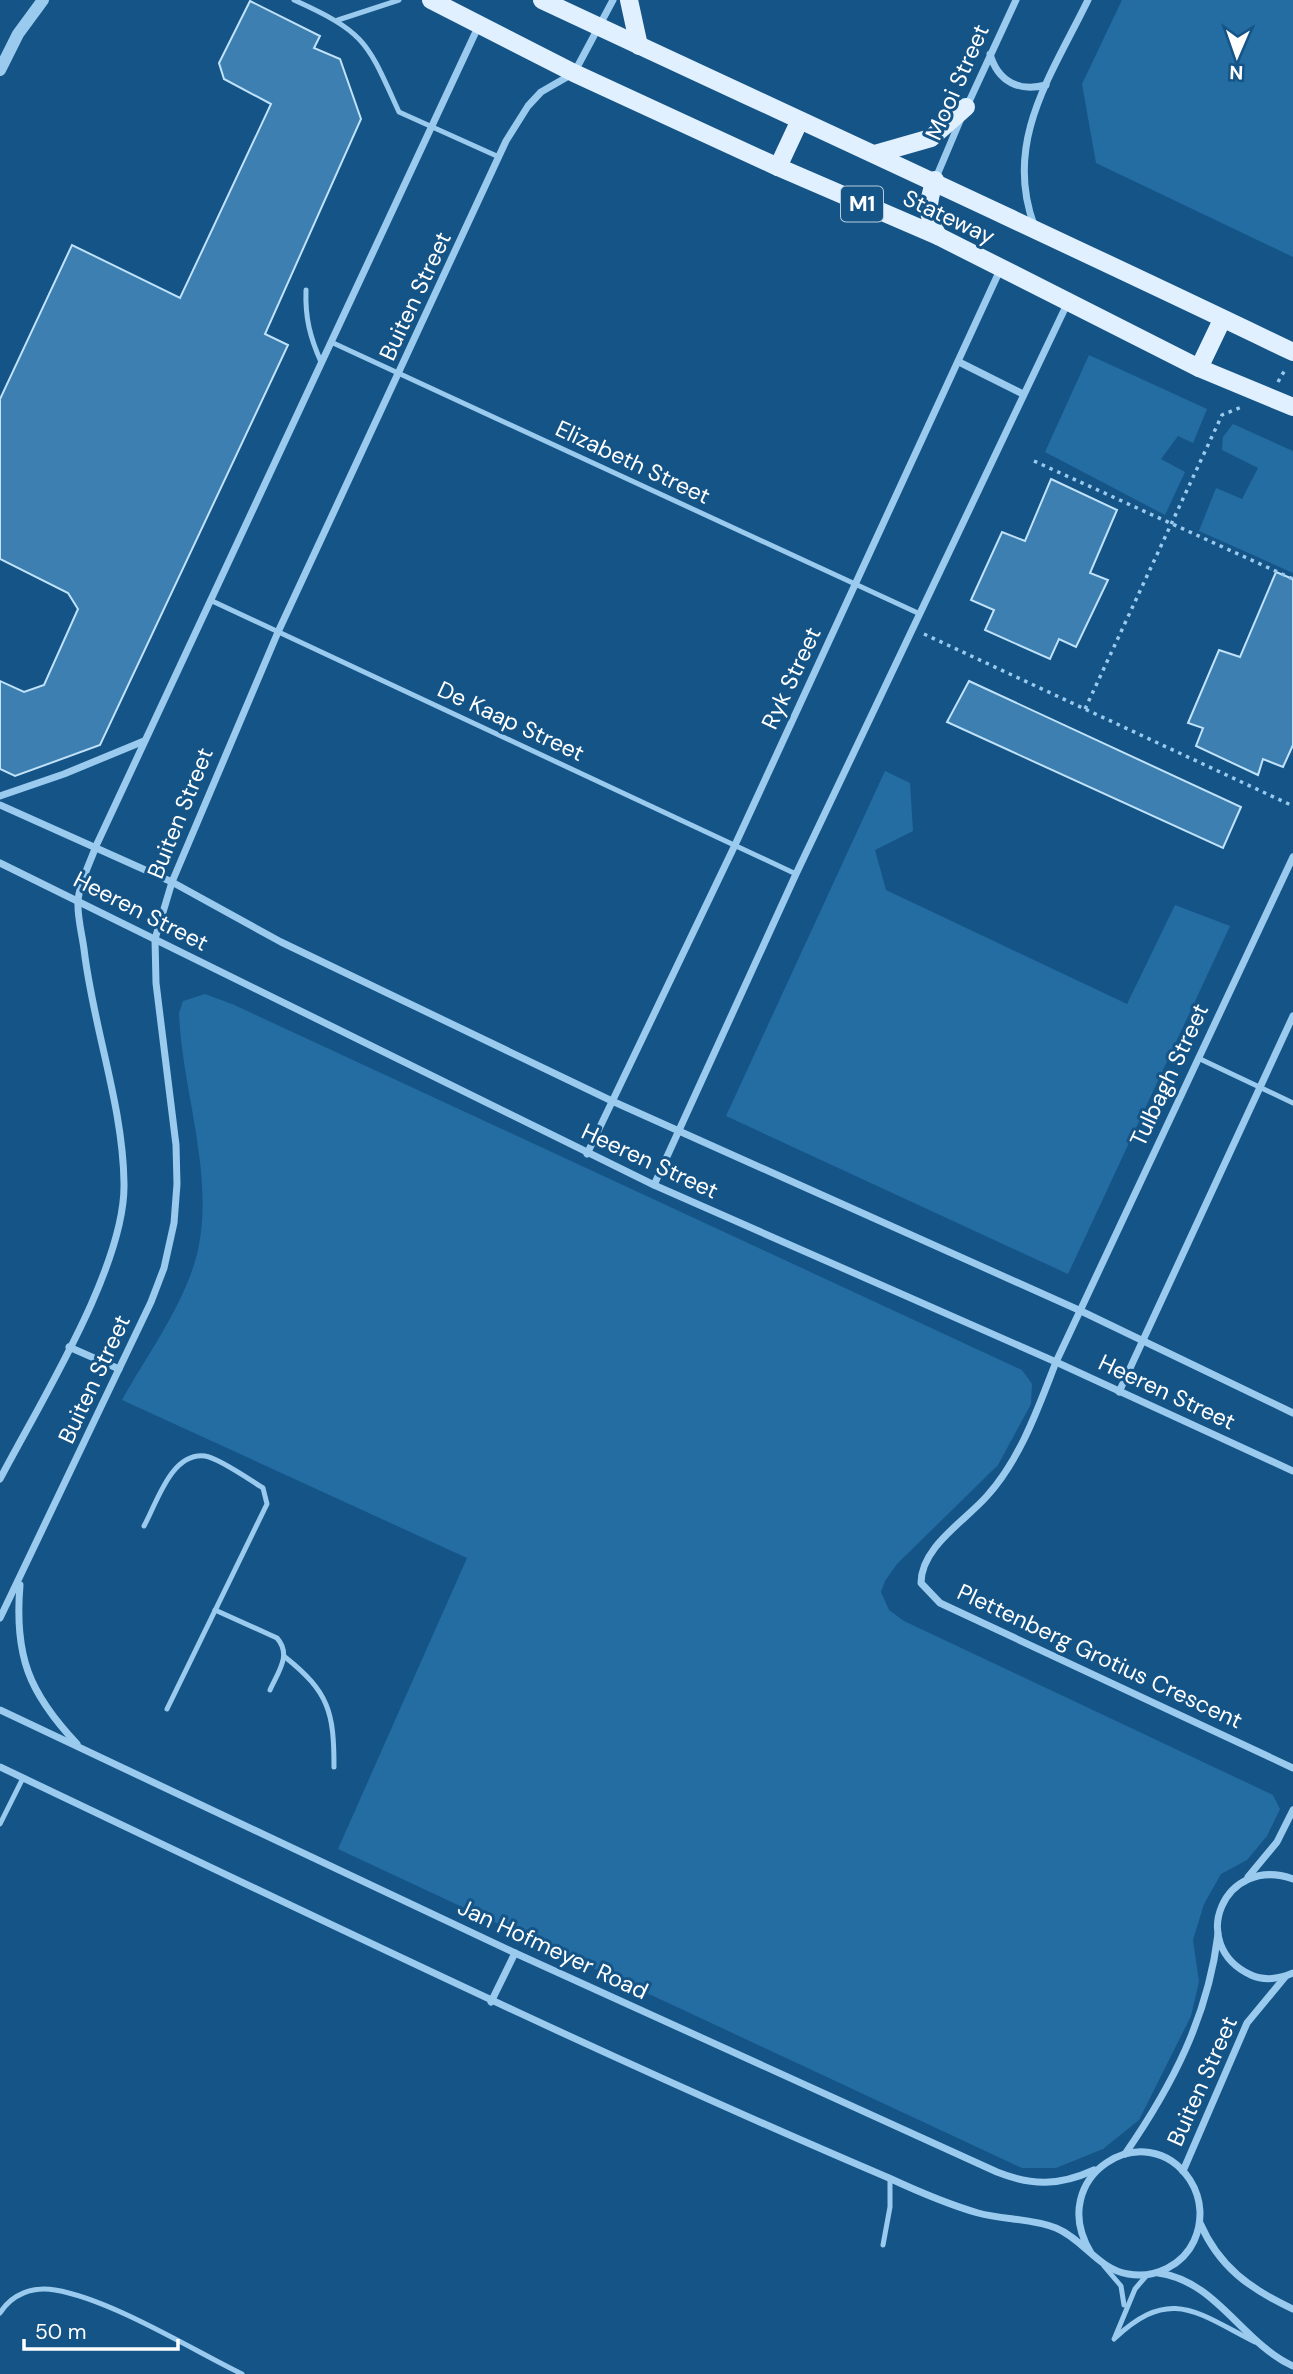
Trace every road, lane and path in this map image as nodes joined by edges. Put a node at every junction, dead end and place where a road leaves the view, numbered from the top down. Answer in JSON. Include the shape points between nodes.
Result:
{"nodes":[{"id":1,"x":43,"y":0,"type":"edge"},
{"id":2,"x":295,"y":0,"type":"edge"},
{"id":3,"x":398,"y":0,"type":"edge"},
{"id":4,"x":431,"y":0,"type":"edge"},
{"id":5,"x":544,"y":0,"type":"edge"},
{"id":6,"x":613,"y":0,"type":"edge"},
{"id":7,"x":629,"y":0,"type":"edge"},
{"id":8,"x":1016,"y":0,"type":"edge"},
{"id":9,"x":1088,"y":0,"type":"edge"},
{"id":10,"x":338,"y":20,"type":"junction"},
{"id":11,"x":480,"y":23,"type":"junction"},
{"id":12,"x":600,"y":27,"type":"junction"},
{"id":13,"x":639,"y":46,"type":"junction"},
{"id":14,"x":990,"y":54,"type":"junction"},
{"id":15,"x":0,"y":69,"type":"edge"},
{"id":16,"x":574,"y":73,"type":"junction"},
{"id":17,"x":1046,"y":85,"type":"junction"},
{"id":18,"x":966,"y":107,"type":"junction"},
{"id":19,"x":799,"y":122,"type":"junction"},
{"id":20,"x":432,"y":124,"type":"junction"},
{"id":21,"x":876,"y":154,"type":"junction"},
{"id":22,"x":499,"y":157,"type":"junction"},
{"id":23,"x":778,"y":167,"type":"junction"},
{"id":24,"x":935,"y":180,"type":"junction"},
{"id":25,"x":1036,"y":230,"type":"junction"},
{"id":26,"x":938,"y":236,"type":"junction"},
{"id":27,"x":1000,"y":270,"type":"junction"},
{"id":28,"x":306,"y":290,"type":"dead end"},
{"id":29,"x":1068,"y":302,"type":"junction"},
{"id":30,"x":1222,"y":320,"type":"junction"},
{"id":31,"x":331,"y":342,"type":"junction"},
{"id":32,"x":1293,"y":352,"type":"edge"},
{"id":33,"x":1293,"y":358,"type":"edge"},
{"id":34,"x":321,"y":362,"type":"junction"},
{"id":35,"x":959,"y":362,"type":"junction"},
{"id":36,"x":1199,"y":368,"type":"junction"},
{"id":37,"x":400,"y":373,"type":"junction"},
{"id":38,"x":1023,"y":394,"type":"junction"},
{"id":39,"x":1269,"y":396,"type":"junction"},
{"id":40,"x":1293,"y":407,"type":"edge"},
{"id":41,"x":1034,"y":461,"type":"dead end"},
{"id":42,"x":1172,"y":525,"type":"junction"},
{"id":43,"x":1293,"y":579,"type":"edge"},
{"id":44,"x":855,"y":586,"type":"junction"},
{"id":45,"x":210,"y":600,"type":"junction"},
{"id":46,"x":920,"y":614,"type":"junction"},
{"id":47,"x":912,"y":629,"type":"junction"},
{"id":48,"x":278,"y":632,"type":"junction"},
{"id":49,"x":1085,"y":709,"type":"junction"},
{"id":50,"x":144,"y":741,"type":"junction"},
{"id":51,"x":0,"y":796,"type":"edge"},
{"id":52,"x":0,"y":805,"type":"edge"},
{"id":53,"x":1293,"y":806,"type":"edge"},
{"id":54,"x":735,"y":845,"type":"junction"},
{"id":55,"x":96,"y":846,"type":"junction"},
{"id":56,"x":1293,"y":857,"type":"edge"},
{"id":57,"x":0,"y":863,"type":"edge"},
{"id":58,"x":796,"y":874,"type":"junction"},
{"id":59,"x":172,"y":882,"type":"junction"},
{"id":60,"x":78,"y":900,"type":"junction"},
{"id":61,"x":155,"y":939,"type":"junction"},
{"id":62,"x":1293,"y":1016,"type":"edge"},
{"id":63,"x":1198,"y":1058,"type":"junction"},
{"id":64,"x":1260,"y":1087,"type":"junction"},
{"id":65,"x":612,"y":1101,"type":"junction"},
{"id":66,"x":1293,"y":1104,"type":"edge"},
{"id":67,"x":678,"y":1130,"type":"junction"},
{"id":68,"x":587,"y":1154,"type":"junction"},
{"id":69,"x":654,"y":1185,"type":"junction"},
{"id":70,"x":1080,"y":1311,"type":"junction"},
{"id":71,"x":1143,"y":1340,"type":"junction"},
{"id":72,"x":69,"y":1347,"type":"junction"},
{"id":73,"x":1056,"y":1362,"type":"junction"},
{"id":74,"x":119,"y":1369,"type":"junction"},
{"id":75,"x":1119,"y":1392,"type":"junction"},
{"id":76,"x":1293,"y":1413,"type":"edge"},
{"id":77,"x":1293,"y":1471,"type":"edge"},
{"id":78,"x":0,"y":1479,"type":"edge"},
{"id":79,"x":144,"y":1527,"type":"dead end"},
{"id":80,"x":20,"y":1581,"type":"junction"},
{"id":81,"x":215,"y":1610,"type":"junction"},
{"id":82,"x":0,"y":1618,"type":"edge"},
{"id":83,"x":285,"y":1657,"type":"junction"},
{"id":84,"x":270,"y":1690,"type":"dead end"},
{"id":85,"x":167,"y":1709,"type":"dead end"},
{"id":86,"x":0,"y":1710,"type":"edge"},
{"id":87,"x":79,"y":1747,"type":"junction"},
{"id":88,"x":0,"y":1767,"type":"edge"},
{"id":89,"x":334,"y":1767,"type":"dead end"},
{"id":90,"x":1293,"y":1768,"type":"edge"},
{"id":91,"x":23,"y":1777,"type":"junction"},
{"id":92,"x":1293,"y":1810,"type":"edge"},
{"id":93,"x":0,"y":1824,"type":"edge"},
{"id":94,"x":1293,"y":1879,"type":"edge"},
{"id":95,"x":1245,"y":1880,"type":"junction"},
{"id":96,"x":1218,"y":1934,"type":"junction"},
{"id":97,"x":514,"y":1953,"type":"junction"},
{"id":98,"x":1289,"y":1975,"type":"edge"},
{"id":99,"x":491,"y":2002,"type":"junction"},
{"id":100,"x":1125,"y":2154,"type":"junction"},
{"id":101,"x":1098,"y":2168,"type":"junction"},
{"id":102,"x":1183,"y":2171,"type":"junction"},
{"id":103,"x":890,"y":2179,"type":"junction"},
{"id":104,"x":1200,"y":2222,"type":"junction"},
{"id":105,"x":883,"y":2245,"type":"dead end"},
{"id":106,"x":1091,"y":2253,"type":"junction"},
{"id":107,"x":1101,"y":2262,"type":"junction"},
{"id":108,"x":1158,"y":2273,"type":"junction"},
{"id":109,"x":1147,"y":2275,"type":"junction"},
{"id":110,"x":1293,"y":2309,"type":"edge"},
{"id":111,"x":1124,"y":2312,"type":"junction"},
{"id":112,"x":0,"y":2313,"type":"edge"},
{"id":113,"x":1261,"y":2345,"type":"junction"},
{"id":114,"x":1293,"y":2366,"type":"edge"},
{"id":115,"x":242,"y":2374,"type":"edge"}],
"edges":[{"from":1,"to":15,"type":"street"},
{"from":2,"to":10,"type":"lane"},
{"from":3,"to":10,"type":"lane"},
{"from":4,"to":11,"type":"main road","name":"Stateway","number":"M1"},
{"from":5,"to":12,"type":"main road","name":"Stateway","number":"M1"},
{"from":6,"to":12,"type":"street"},
{"from":7,"to":13,"type":"main road"},
{"from":8,"to":14,"type":"street","name":"Mooi Street"},
{"from":9,"to":17,"type":"street"},
{"from":10,"to":20,"type":"lane","via":[[369,47],[399,112]]},
{"from":11,"to":16,"type":"main road","name":"Stateway","number":"M1"},
{"from":11,"to":20,"type":"street","name":"Buiten Street"},
{"from":12,"to":13,"type":"main road","name":"Stateway","number":"M1"},
{"from":12,"to":16,"type":"street"},
{"from":13,"to":19,"type":"main road","name":"Stateway","number":"M1"},
{"from":14,"to":17,"type":"street","via":[[993,66],[1010,84],[1022,88]]},
{"from":14,"to":18,"type":"street","name":"Mooi Street"},
{"from":16,"to":22,"type":"street","name":"Buiten Street","via":[[541,92],[528,106]]},
{"from":16,"to":23,"type":"main road","name":"Stateway","number":"M1"},
{"from":17,"to":25,"type":"street","via":[[1026,135],[1022,165],[1026,205]]},
{"from":18,"to":21,"type":"main road","via":[[930,138]]},
{"from":18,"to":24,"type":"street","name":"Mooi Street"},
{"from":19,"to":21,"type":"main road","name":"Stateway","number":"M1"},
{"from":19,"to":23,"type":"main road"},
{"from":20,"to":22,"type":"lane"},
{"from":20,"to":31,"type":"street","name":"Buiten Street"},
{"from":21,"to":24,"type":"main road","name":"Stateway","number":"M1"},
{"from":22,"to":37,"type":"street","name":"Buiten Street"},
{"from":23,"to":26,"type":"main road","name":"Stateway","number":"M1"},
{"from":24,"to":25,"type":"main road","name":"Stateway","number":"M1"},
{"from":24,"to":26,"type":"main road","via":[[927,208]]},
{"from":25,"to":30,"type":"main road","name":"Stateway","number":"M1"},
{"from":26,"to":27,"type":"main road","name":"Stateway","number":"M1"},
{"from":27,"to":29,"type":"main road","name":"Stateway","number":"M1"},
{"from":27,"to":35,"type":"street","name":"Ryk Street"},
{"from":28,"to":34,"type":"lane","via":[[305,316]]},
{"from":29,"to":36,"type":"main road","name":"Stateway","number":"M1"},
{"from":29,"to":38,"type":"street"},
{"from":30,"to":32,"type":"main road","name":"Stateway","number":"M1"},
{"from":30,"to":36,"type":"main road"},
{"from":31,"to":34,"type":"street","name":"Buiten Street"},
{"from":31,"to":37,"type":"lane","name":"Elizabeth Street"},
{"from":33,"to":39,"type":"path"},
{"from":34,"to":45,"type":"street","name":"Buiten Street"},
{"from":35,"to":38,"type":"street"},
{"from":35,"to":44,"type":"street","name":"Ryk Street"},
{"from":36,"to":39,"type":"main road","name":"Stateway","number":"M1"},
{"from":37,"to":44,"type":"lane","name":"Elizabeth Street"},
{"from":37,"to":48,"type":"street","name":"Buiten Street"},
{"from":38,"to":46,"type":"street"},
{"from":39,"to":40,"type":"main road","name":"Stateway","number":"M1"},
{"from":39,"to":42,"type":"path","via":[[1222,415]]},
{"from":41,"to":42,"type":"path"},
{"from":42,"to":43,"type":"path"},
{"from":42,"to":49,"type":"path"},
{"from":44,"to":46,"type":"lane","name":"Elizabeth Street"},
{"from":44,"to":54,"type":"street","name":"Ryk Street"},
{"from":45,"to":48,"type":"lane","name":"De Kaap Street"},
{"from":45,"to":50,"type":"street","name":"Buiten Street"},
{"from":46,"to":47,"type":"street"},
{"from":47,"to":49,"type":"path"},
{"from":47,"to":58,"type":"street"},
{"from":48,"to":54,"type":"lane","name":"De Kaap Street"},
{"from":48,"to":59,"type":"street","name":"Buiten Street"},
{"from":49,"to":53,"type":"path"},
{"from":50,"to":51,"type":"street"},
{"from":50,"to":55,"type":"street","name":"Buiten Street"},
{"from":52,"to":55,"type":"street","name":"Heeren Street"},
{"from":54,"to":58,"type":"lane","name":"De Kaap Street"},
{"from":54,"to":65,"type":"street","name":"Ryk Street"},
{"from":55,"to":59,"type":"street","name":"Heeren Street"},
{"from":55,"to":60,"type":"street","name":"Buiten Street"},
{"from":56,"to":63,"type":"street","name":"Tulbagh Street"},
{"from":57,"to":60,"type":"street","name":"Heeren Street"},
{"from":58,"to":67,"type":"street"},
{"from":59,"to":61,"type":"street","name":"Buiten Street"},
{"from":59,"to":65,"type":"street","name":"Heeren Street","via":[[281,942]]},
{"from":60,"to":61,"type":"street","name":"Heeren Street"},
{"from":60,"to":72,"type":"street","name":"Buiten Street","via":[[88,984],[120,1137],[124,1184],[122,1216],[107,1266]]},
{"from":61,"to":68,"type":"street","name":"Heeren Street"},
{"from":61,"to":74,"type":"street","name":"Buiten Street","via":[[159,1021],[176,1145],[176,1197],[164,1268]]},
{"from":62,"to":64,"type":"street"},
{"from":63,"to":64,"type":"lane"},
{"from":63,"to":70,"type":"street","name":"Tulbagh Street"},
{"from":64,"to":66,"type":"lane"},
{"from":64,"to":71,"type":"street"},
{"from":65,"to":67,"type":"street","name":"Heeren Street"},
{"from":65,"to":68,"type":"street","name":"Ryk Street"},
{"from":67,"to":69,"type":"street"},
{"from":67,"to":70,"type":"street","name":"Heeren Street"},
{"from":68,"to":69,"type":"street","name":"Heeren Street"},
{"from":69,"to":73,"type":"street","name":"Heeren Street"},
{"from":70,"to":71,"type":"street","name":"Heeren Street"},
{"from":70,"to":73,"type":"street","name":"Plettenberg Grotius Crescent"},
{"from":71,"to":75,"type":"street"},
{"from":71,"to":76,"type":"street","name":"Heeren Street"},
{"from":72,"to":74,"type":"street"},
{"from":72,"to":78,"type":"street","name":"Buiten Street"},
{"from":73,"to":75,"type":"street","name":"Heeren Street"},
{"from":73,"to":90,"type":"street","name":"Plettenberg Grotius Crescent","via":[[1037,1411],[1005,1471],[928,1556],[921,1569],[921,1583],[940,1603]]},
{"from":74,"to":80,"type":"street","name":"Buiten Street"},
{"from":75,"to":77,"type":"street","name":"Heeren Street"},
{"from":79,"to":81,"type":"lane","via":[[184,1460],[206,1456],[263,1488],[267,1504]]},
{"from":80,"to":82,"type":"street","name":"Buiten Street"},
{"from":80,"to":87,"type":"street","via":[[22,1660],[43,1704]]},
{"from":81,"to":83,"type":"lane","via":[[277,1638]]},
{"from":81,"to":85,"type":"lane"},
{"from":83,"to":84,"type":"lane"},
{"from":83,"to":89,"type":"lane","via":[[311,1678],[326,1700],[334,1731]]},
{"from":86,"to":87,"type":"street","name":"Jan Hofmeyer Road"},
{"from":87,"to":97,"type":"street","name":"Jan Hofmeyer Road"},
{"from":88,"to":91,"type":"street"},
{"from":91,"to":93,"type":"lane"},
{"from":91,"to":99,"type":"street"},
{"from":92,"to":95,"type":"street","via":[[1277,1842]]},
{"from":94,"to":95,"type":"street","via":[[1269,1874]]},
{"from":95,"to":96,"type":"street","name":"Buiten Street","via":[[1220,1909]]},
{"from":96,"to":98,"type":"street","via":[[1222,1949],[1242,1971],[1256,1977]]},
{"from":96,"to":100,"type":"street","name":"Buiten Street","via":[[1211,1981],[1195,2033],[1150,2118]]},
{"from":97,"to":99,"type":"street"},
{"from":97,"to":101,"type":"street","name":"Jan Hofmeyer Road","via":[[1012,2178],[1039,2184],[1073,2179]]},
{"from":98,"to":102,"type":"street","name":"Buiten Street","via":[[1247,2023]]},
{"from":99,"to":103,"type":"street"},
{"from":100,"to":101,"type":"street"},
{"from":100,"to":102,"type":"street","via":[[1156,2155]]},
{"from":101,"to":106,"type":"street","via":[[1084,2187],[1078,2209],[1081,2232]]},
{"from":102,"to":104,"type":"street","via":[[1198,2194]]},
{"from":103,"to":105,"type":"lane"},
{"from":103,"to":106,"type":"street","via":[[977,2213],[1056,2228]]},
{"from":104,"to":108,"type":"street","via":[[1191,2248]]},
{"from":104,"to":110,"type":"street","via":[[1210,2246],[1241,2281]]},
{"from":106,"to":107,"type":"street"},
{"from":107,"to":109,"type":"street","via":[[1131,2275]]},
{"from":107,"to":111,"type":"lane","via":[[1124,2292]]},
{"from":108,"to":109,"type":"street"},
{"from":108,"to":113,"type":"street","via":[[1199,2287]]},
{"from":109,"to":111,"type":"lane"},
{"from":111,"to":113,"type":"lane","via":[[1114,2339],[1146,2312],[1170,2307],[1205,2316]]},
{"from":112,"to":115,"type":"lane","via":[[16,2295],[54,2289],[101,2305]]},
{"from":113,"to":114,"type":"street"}]}
